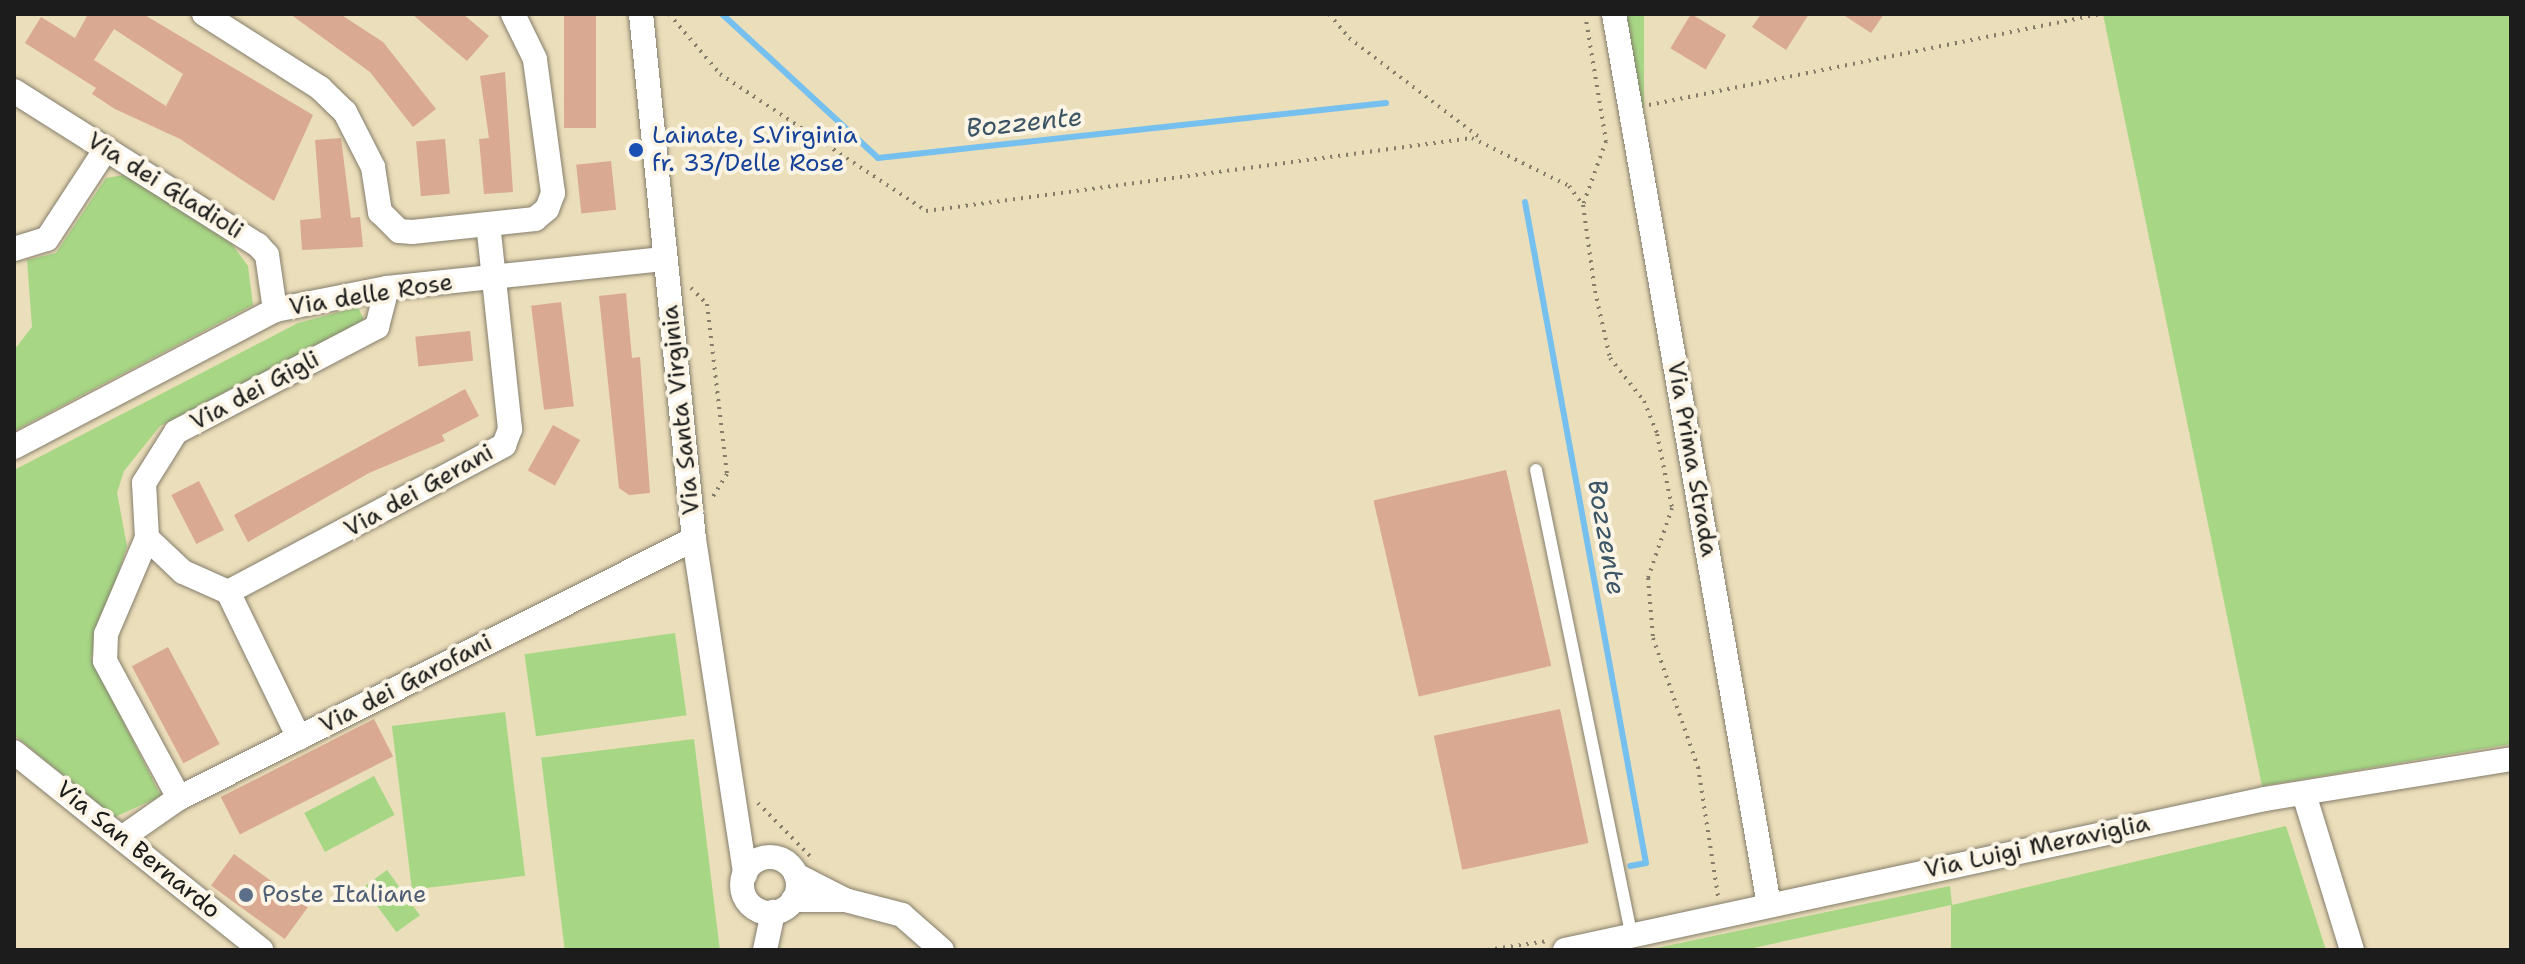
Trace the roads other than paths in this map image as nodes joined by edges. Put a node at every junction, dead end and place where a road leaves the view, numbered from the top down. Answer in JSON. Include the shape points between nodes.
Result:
{"nodes":[{"id":1,"x":204,"y":14,"type":"edge"},
{"id":2,"x":513,"y":14,"type":"edge"},
{"id":3,"x":641,"y":14,"type":"edge"},
{"id":4,"x":1614,"y":14,"type":"edge"},
{"id":5,"x":14,"y":91,"type":"edge"},
{"id":6,"x":106,"y":149,"type":"junction"},
{"id":7,"x":488,"y":224,"type":"junction"},
{"id":8,"x":14,"y":249,"type":"edge"},
{"id":9,"x":665,"y":259,"type":"junction"},
{"id":10,"x":495,"y":278,"type":"junction"},
{"id":11,"x":387,"y":288,"type":"junction"},
{"id":12,"x":275,"y":310,"type":"junction"},
{"id":13,"x":14,"y":447,"type":"edge"},
{"id":14,"x":1536,"y":470,"type":"dead end"},
{"id":15,"x":147,"y":538,"type":"junction"},
{"id":16,"x":694,"y":539,"type":"junction"},
{"id":17,"x":228,"y":592,"type":"junction"},
{"id":18,"x":299,"y":738,"type":"junction"},
{"id":19,"x":14,"y":752,"type":"edge"},
{"id":20,"x":2511,"y":759,"type":"edge"},
{"id":21,"x":2304,"y":794,"type":"junction"},
{"id":22,"x":745,"y":797,"type":"junction"},
{"id":23,"x":179,"y":798,"type":"junction"},
{"id":24,"x":123,"y":837,"type":"junction"},
{"id":25,"x":776,"y":858,"type":"junction"},
{"id":26,"x":745,"y":874,"type":"junction"},
{"id":27,"x":796,"y":875,"type":"junction"},
{"id":28,"x":845,"y":900,"type":"junction"},
{"id":29,"x":1769,"y":905,"type":"junction"},
{"id":30,"x":783,"y":906,"type":"junction"},
{"id":31,"x":1631,"y":934,"type":"junction"},
{"id":32,"x":261,"y":950,"type":"edge"},
{"id":33,"x":765,"y":950,"type":"edge"},
{"id":34,"x":942,"y":950,"type":"edge"},
{"id":35,"x":1565,"y":950,"type":"edge"},
{"id":36,"x":2352,"y":950,"type":"edge"}],
"edges":[{"from":1,"to":7,"type":"street","via":[[320,88],[345,112],[362,138],[388,224],[412,232]]},
{"from":2,"to":7,"type":"street","via":[[535,59],[553,193],[535,219]]},
{"from":3,"to":9,"type":"street","name":"Via Santa Virginia"},
{"from":4,"to":29,"type":"street","name":"Via Prima Strada"},
{"from":5,"to":6,"type":"street","name":"Via dei Gladioli"},
{"from":6,"to":8,"type":"street","via":[[47,239]]},
{"from":6,"to":12,"type":"street","name":"Via dei Gladioli","via":[[258,245],[271,270]]},
{"from":7,"to":10,"type":"street","name":"Via dei Gerani"},
{"from":9,"to":10,"type":"street","name":"Via delle Rose"},
{"from":9,"to":16,"type":"street","name":"Via Santa Virginia"},
{"from":10,"to":11,"type":"street","name":"Via delle Rose"},
{"from":10,"to":17,"type":"street","name":"Via dei Gerani","via":[[510,429],[504,445]]},
{"from":11,"to":12,"type":"street","name":"Via delle Rose"},
{"from":11,"to":15,"type":"street","name":"Via dei Gigli","via":[[377,327],[176,432],[144,483]]},
{"from":12,"to":13,"type":"street","name":"Via delle Rose"},
{"from":14,"to":31,"type":"lane"},
{"from":15,"to":17,"type":"street","via":[[183,572]]},
{"from":15,"to":23,"type":"street","via":[[106,634],[105,661]]},
{"from":16,"to":18,"type":"street","name":"Via dei Garofani"},
{"from":16,"to":22,"type":"street","name":"Via Santa Virginia"},
{"from":17,"to":18,"type":"street"},
{"from":18,"to":23,"type":"street","name":"Via dei Garofani"},
{"from":19,"to":24,"type":"street","name":"Via San Bernardo"},
{"from":20,"to":21,"type":"street","name":"Via Luigi Meraviglia"},
{"from":21,"to":29,"type":"street","name":"Via Luigi Meraviglia"},
{"from":21,"to":36,"type":"street"},
{"from":22,"to":25,"type":"street","name":"Via Santa Virginia"},
{"from":22,"to":26,"type":"street","name":"Via Santa Virginia"},
{"from":23,"to":24,"type":"street","name":"Via dei Garofani"},
{"from":24,"to":32,"type":"street","name":"Via San Bernardo"},
{"from":25,"to":26,"type":"street","via":[[756,861]]},
{"from":25,"to":27,"type":"street"},
{"from":26,"to":30,"type":"street","via":[[748,901]]},
{"from":27,"to":28,"type":"street"},
{"from":27,"to":30,"type":"street"},
{"from":28,"to":30,"type":"street"},
{"from":28,"to":34,"type":"street","via":[[902,915]]},
{"from":29,"to":31,"type":"street","name":"Via Luigi Meraviglia"},
{"from":30,"to":33,"type":"street"},
{"from":31,"to":35,"type":"street","name":"Via Luigi Meraviglia"}]}
